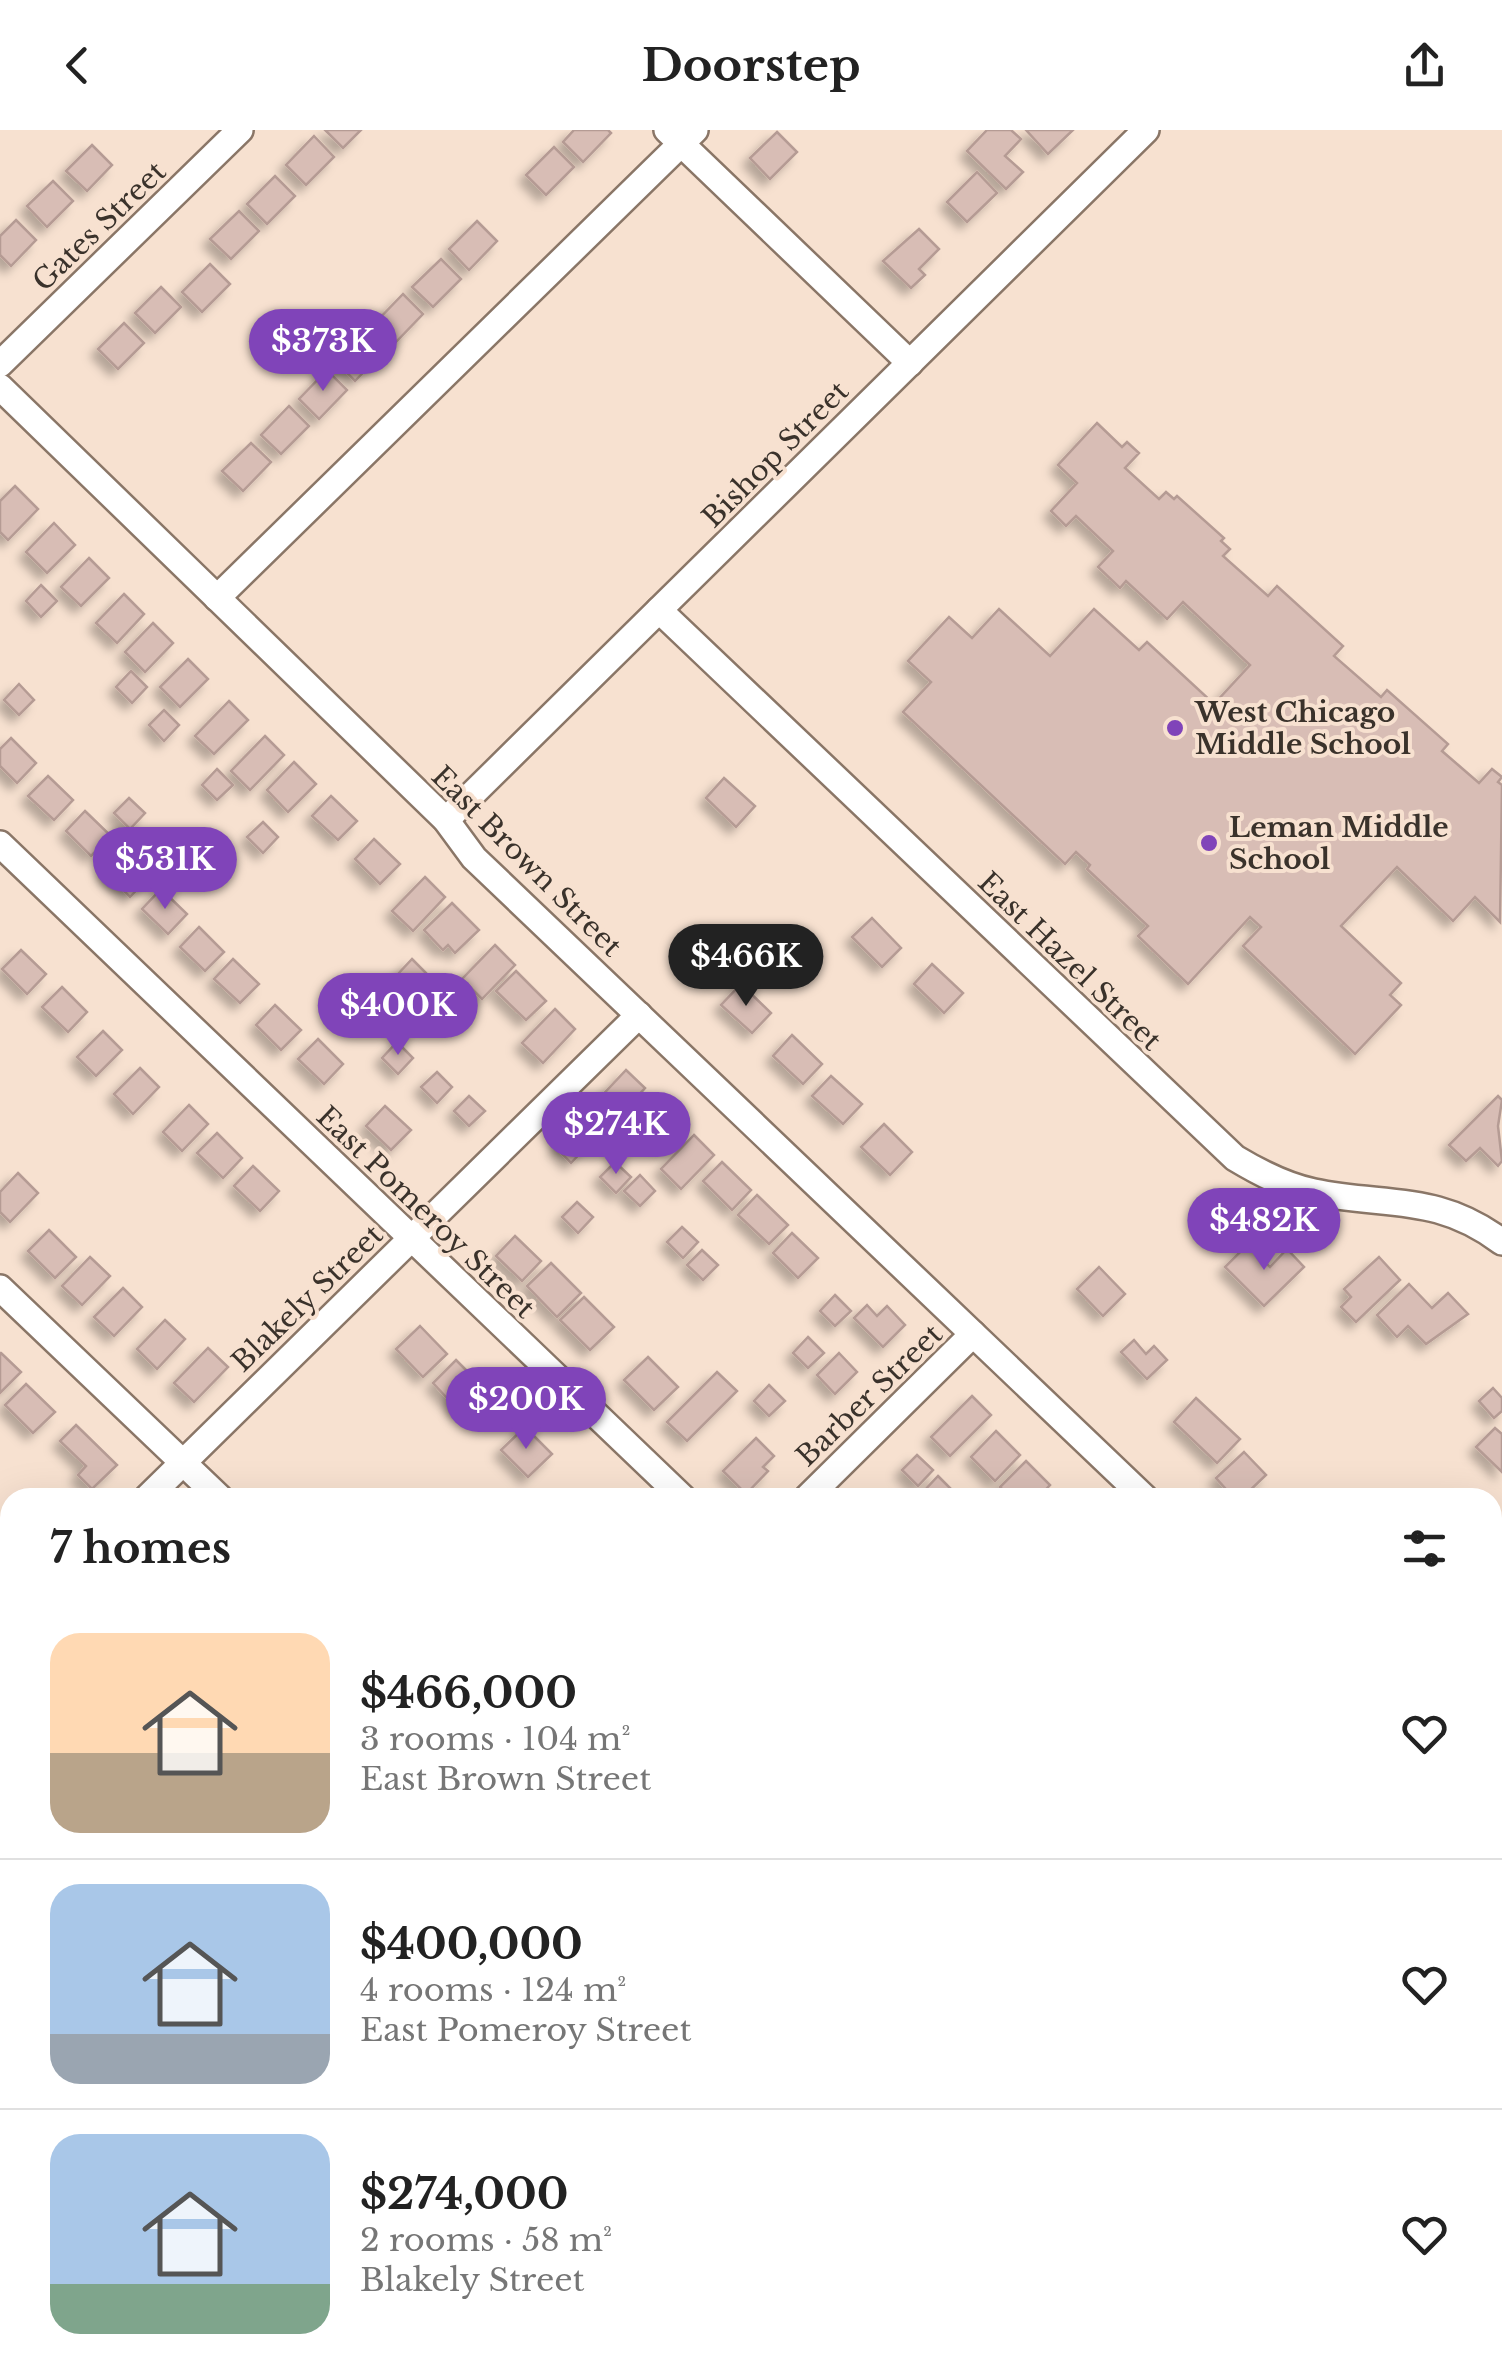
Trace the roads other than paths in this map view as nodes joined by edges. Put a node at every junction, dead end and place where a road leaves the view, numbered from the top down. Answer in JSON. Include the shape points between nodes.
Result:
{"nodes":[{"id":1,"x":240,"y":130,"type":"edge"},
{"id":2,"x":1146,"y":130,"type":"edge"},
{"id":3,"x":681,"y":135,"type":"edge"},
{"id":4,"x":910,"y":363,"type":"junction"},
{"id":5,"x":0,"y":364,"type":"edge"},
{"id":6,"x":0,"y":387,"type":"edge"},
{"id":7,"x":217,"y":598,"type":"junction"},
{"id":8,"x":659,"y":610,"type":"junction"},
{"id":9,"x":446,"y":820,"type":"junction"},
{"id":10,"x":0,"y":844,"type":"edge"},
{"id":11,"x":638,"y":1015,"type":"junction"},
{"id":12,"x":411,"y":1238,"type":"junction"},
{"id":13,"x":1502,"y":1242,"type":"edge"},
{"id":14,"x":0,"y":1288,"type":"edge"},
{"id":15,"x":974,"y":1334,"type":"junction"},
{"id":16,"x":184,"y":1462,"type":"junction"},
{"id":17,"x":157,"y":1488,"type":"edge"},
{"id":18,"x":210,"y":1488,"type":"edge"},
{"id":19,"x":673,"y":1488,"type":"edge"},
{"id":20,"x":818,"y":1488,"type":"edge"},
{"id":21,"x":1135,"y":1488,"type":"edge"}],
"edges":[{"from":1,"to":5,"type":"street","name":"Gates Street"},
{"from":2,"to":4,"type":"street","name":"Bishop Street"},
{"from":3,"to":4,"type":"street"},
{"from":3,"to":7,"type":"street"},
{"from":4,"to":8,"type":"street","name":"Bishop Street"},
{"from":6,"to":7,"type":"street","name":"East Brown Street"},
{"from":7,"to":9,"type":"street","name":"East Brown Street"},
{"from":8,"to":9,"type":"street","name":"Bishop Street"},
{"from":8,"to":13,"type":"street","name":"East Hazel Street","via":[[1236,1158],[1315,1192],[1424,1205]]},
{"from":9,"to":11,"type":"street","name":"East Brown Street","via":[[474,858]]},
{"from":10,"to":12,"type":"street","name":"East Pomeroy Street"},
{"from":11,"to":12,"type":"street","name":"Blakely Street"},
{"from":11,"to":15,"type":"street","name":"East Brown Street"},
{"from":12,"to":16,"type":"street","name":"Blakely Street"},
{"from":12,"to":19,"type":"street","name":"East Pomeroy Street"},
{"from":14,"to":16,"type":"street"},
{"from":15,"to":20,"type":"street","name":"Barber Street"},
{"from":15,"to":21,"type":"street","name":"East Brown Street"},
{"from":16,"to":17,"type":"street","name":"Blakely Street"},
{"from":16,"to":18,"type":"street"}]}
